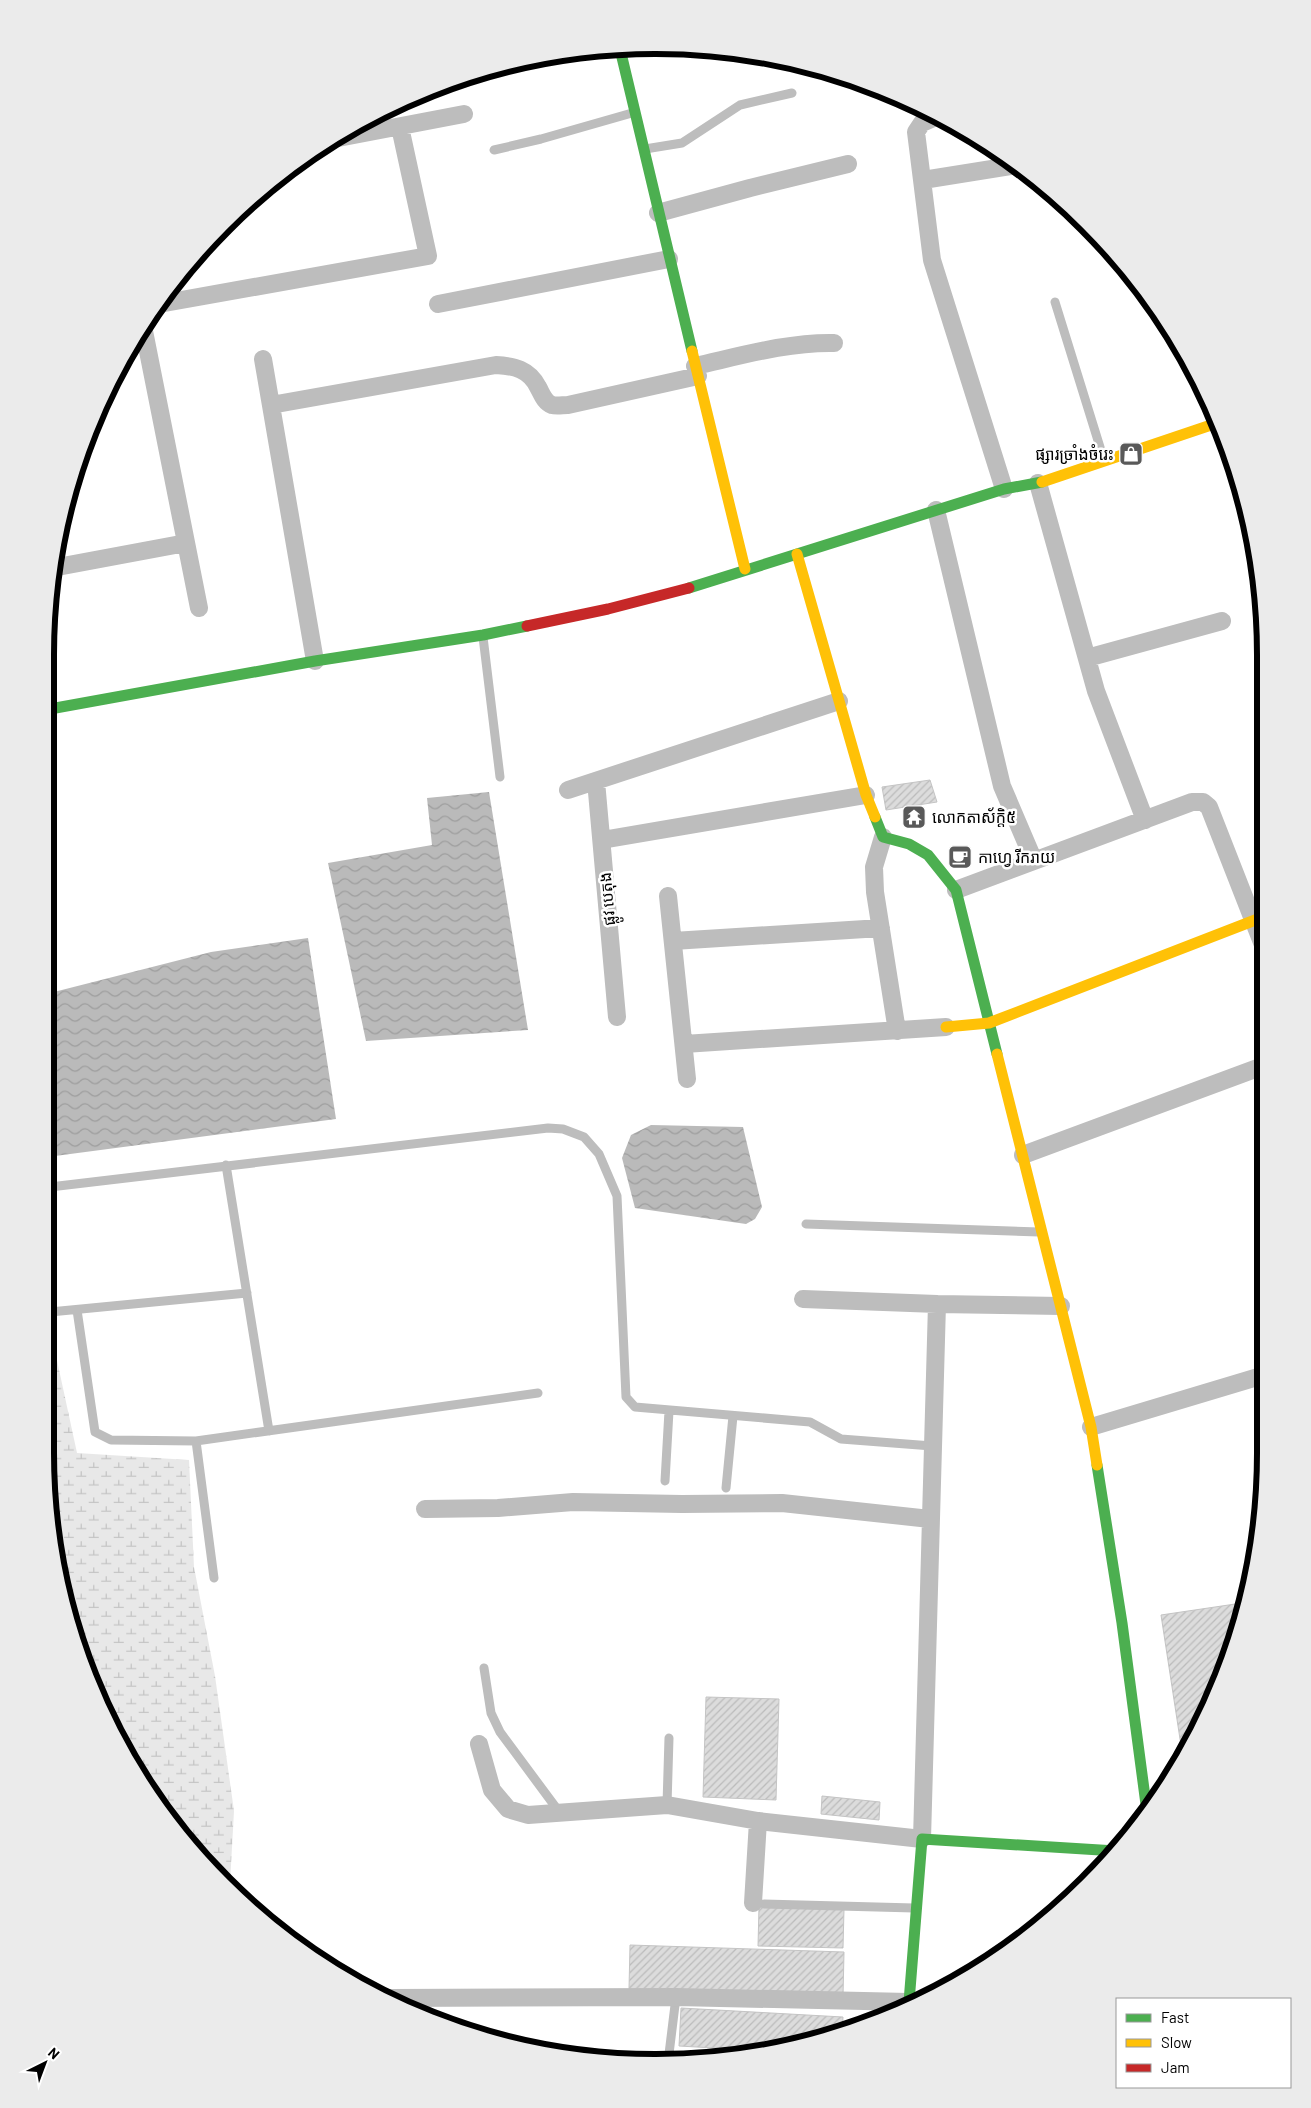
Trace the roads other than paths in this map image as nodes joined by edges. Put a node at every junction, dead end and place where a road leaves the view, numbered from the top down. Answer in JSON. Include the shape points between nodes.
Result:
{"nodes":[{"id":1,"x":621,"y":55,"type":"edge"},
{"id":2,"x":792,"y":93,"type":"dead end"},
{"id":3,"x":634,"y":113,"type":"junction"},
{"id":4,"x":464,"y":114,"type":"dead end"},
{"id":5,"x":929,"y":120,"type":"edge"},
{"id":6,"x":400,"y":126,"type":"junction"},
{"id":7,"x":353,"y":135,"type":"edge"},
{"id":8,"x":642,"y":149,"type":"junction"},
{"id":9,"x":494,"y":150,"type":"dead end"},
{"id":10,"x":848,"y":164,"type":"dead end"},
{"id":11,"x":1003,"y":165,"type":"edge"},
{"id":12,"x":923,"y":180,"type":"junction"},
{"id":13,"x":658,"y":214,"type":"junction"},
{"id":14,"x":669,"y":259,"type":"junction"},
{"id":15,"x":168,"y":302,"type":"edge"},
{"id":16,"x":1055,"y":302,"type":"dead end"},
{"id":17,"x":438,"y":304,"type":"dead end"},
{"id":18,"x":145,"y":337,"type":"edge"},
{"id":19,"x":834,"y":343,"type":"dead end"},
{"id":20,"x":264,"y":359,"type":"dead end"},
{"id":21,"x":696,"y":371,"type":"junction"},
{"id":22,"x":271,"y":406,"type":"junction"},
{"id":23,"x":1211,"y":425,"type":"edge"},
{"id":24,"x":1104,"y":461,"type":"junction"},
{"id":25,"x":1038,"y":483,"type":"junction"},
{"id":26,"x":1004,"y":489,"type":"junction"},
{"id":27,"x":936,"y":510,"type":"junction"},
{"id":28,"x":186,"y":543,"type":"junction"},
{"id":29,"x":797,"y":554,"type":"junction"},
{"id":30,"x":61,"y":566,"type":"edge"},
{"id":31,"x":745,"y":569,"type":"junction"},
{"id":32,"x":199,"y":608,"type":"dead end"},
{"id":33,"x":1222,"y":622,"type":"dead end"},
{"id":34,"x":483,"y":635,"type":"junction"},
{"id":35,"x":1087,"y":658,"type":"junction"},
{"id":36,"x":315,"y":661,"type":"junction"},
{"id":37,"x":839,"y":701,"type":"junction"},
{"id":38,"x":54,"y":708,"type":"edge"},
{"id":39,"x":500,"y":777,"type":"dead end"},
{"id":40,"x":596,"y":781,"type":"junction"},
{"id":41,"x":568,"y":790,"type":"dead end"},
{"id":42,"x":866,"y":795,"type":"junction"},
{"id":43,"x":1144,"y":820,"type":"junction"},
{"id":44,"x":882,"y":837,"type":"junction"},
{"id":45,"x":602,"y":840,"type":"junction"},
{"id":46,"x":1034,"y":862,"type":"junction"},
{"id":47,"x":956,"y":890,"type":"junction"},
{"id":48,"x":668,"y":896,"type":"dead end"},
{"id":49,"x":1257,"y":915,"type":"edge"},
{"id":50,"x":1257,"y":920,"type":"edge"},
{"id":51,"x":881,"y":928,"type":"junction"},
{"id":52,"x":673,"y":941,"type":"junction"},
{"id":53,"x":617,"y":1017,"type":"dead end"},
{"id":54,"x":988,"y":1024,"type":"junction"},
{"id":55,"x":946,"y":1027,"type":"joint"},
{"id":56,"x":897,"y":1031,"type":"junction"},
{"id":57,"x":684,"y":1044,"type":"junction"},
{"id":58,"x":1257,"y":1068,"type":"edge"},
{"id":59,"x":687,"y":1079,"type":"dead end"},
{"id":60,"x":1024,"y":1156,"type":"junction"},
{"id":61,"x":226,"y":1165,"type":"junction"},
{"id":62,"x":54,"y":1186,"type":"edge"},
{"id":63,"x":806,"y":1224,"type":"dead end"},
{"id":64,"x":1042,"y":1232,"type":"junction"},
{"id":65,"x":247,"y":1293,"type":"junction"},
{"id":66,"x":803,"y":1299,"type":"dead end"},
{"id":67,"x":937,"y":1304,"type":"junction"},
{"id":68,"x":1061,"y":1306,"type":"junction"},
{"id":69,"x":78,"y":1310,"type":"junction"},
{"id":70,"x":54,"y":1312,"type":"edge"},
{"id":71,"x":1257,"y":1377,"type":"edge"},
{"id":72,"x":538,"y":1393,"type":"dead end"},
{"id":73,"x":669,"y":1411,"type":"junction"},
{"id":74,"x":733,"y":1416,"type":"junction"},
{"id":75,"x":1091,"y":1427,"type":"junction"},
{"id":76,"x":270,"y":1431,"type":"junction"},
{"id":77,"x":196,"y":1441,"type":"junction"},
{"id":78,"x":932,"y":1446,"type":"junction"},
{"id":79,"x":665,"y":1481,"type":"dead end"},
{"id":80,"x":726,"y":1488,"type":"dead end"},
{"id":81,"x":425,"y":1509,"type":"dead end"},
{"id":82,"x":930,"y":1519,"type":"junction"},
{"id":83,"x":214,"y":1578,"type":"dead end"},
{"id":84,"x":484,"y":1668,"type":"dead end"},
{"id":85,"x":669,"y":1738,"type":"dead end"},
{"id":86,"x":479,"y":1744,"type":"dead end"},
{"id":87,"x":1146,"y":1801,"type":"edge"},
{"id":88,"x":666,"y":1806,"type":"junction"},
{"id":89,"x":560,"y":1814,"type":"junction"},
{"id":90,"x":758,"y":1820,"type":"junction"},
{"id":91,"x":922,"y":1839,"type":"junction"},
{"id":92,"x":1107,"y":1850,"type":"edge"},
{"id":93,"x":758,"y":1903,"type":"joint"},
{"id":94,"x":917,"y":1908,"type":"junction"},
{"id":95,"x":676,"y":1997,"type":"junction"},
{"id":96,"x":402,"y":1998,"type":"edge"},
{"id":97,"x":909,"y":1998,"type":"edge"},
{"id":98,"x":900,"y":2002,"type":"edge"},
{"id":99,"x":669,"y":2054,"type":"edge"}],
"edges":[{"from":1,"to":3,"type":"street"},
{"from":2,"to":8,"type":"lane","via":[[740,105],[682,143]]},
{"from":3,"to":8,"type":"street"},
{"from":3,"to":9,"type":"lane"},
{"from":4,"to":6,"type":"street"},
{"from":5,"to":12,"type":"street","via":[[922,123],[916,132]]},
{"from":6,"to":7,"type":"street"},
{"from":6,"to":15,"type":"street","via":[[428,256]]},
{"from":8,"to":13,"type":"street"},
{"from":10,"to":13,"type":"street"},
{"from":11,"to":12,"type":"street"},
{"from":12,"to":26,"type":"street","via":[[932,260]]},
{"from":13,"to":14,"type":"street"},
{"from":14,"to":17,"type":"street"},
{"from":14,"to":21,"type":"street"},
{"from":16,"to":24,"type":"lane"},
{"from":18,"to":28,"type":"street"},
{"from":19,"to":21,"type":"street","via":[[791,346]]},
{"from":20,"to":22,"type":"street"},
{"from":21,"to":22,"type":"street","via":[[568,405],[552,405],[543,399],[526,371],[496,365]]},
{"from":21,"to":31,"type":"street"},
{"from":22,"to":36,"type":"street"},
{"from":23,"to":24,"type":"street"},
{"from":24,"to":25,"type":"street"},
{"from":25,"to":26,"type":"street"},
{"from":25,"to":35,"type":"street"},
{"from":26,"to":27,"type":"street"},
{"from":27,"to":29,"type":"street"},
{"from":27,"to":46,"type":"street","via":[[1002,786]]},
{"from":28,"to":30,"type":"street"},
{"from":28,"to":32,"type":"street"},
{"from":29,"to":31,"type":"street"},
{"from":29,"to":37,"type":"street"},
{"from":31,"to":34,"type":"street","via":[[608,609]]},
{"from":33,"to":35,"type":"street"},
{"from":34,"to":36,"type":"street"},
{"from":34,"to":39,"type":"lane"},
{"from":35,"to":43,"type":"street"},
{"from":36,"to":38,"type":"street"},
{"from":37,"to":40,"type":"street"},
{"from":37,"to":42,"type":"street"},
{"from":40,"to":41,"type":"street"},
{"from":40,"to":45,"type":"street","name":"ផ្លូវ បេតុង"},
{"from":42,"to":44,"type":"street"},
{"from":42,"to":45,"type":"street"},
{"from":43,"to":46,"type":"street"},
{"from":43,"to":49,"type":"street","via":[[1192,802],[1203,802],[1209,807]]},
{"from":44,"to":47,"type":"street","via":[[909,844],[928,855]]},
{"from":44,"to":51,"type":"street","via":[[874,867],[874,892]]},
{"from":45,"to":53,"type":"street","name":"ផ្លូវ បេតុង"},
{"from":46,"to":47,"type":"street"},
{"from":47,"to":54,"type":"street"},
{"from":48,"to":52,"type":"street"},
{"from":50,"to":54,"type":"street"},
{"from":51,"to":52,"type":"street"},
{"from":51,"to":56,"type":"street"},
{"from":52,"to":57,"type":"street"},
{"from":54,"to":55,"type":"street"},
{"from":54,"to":60,"type":"street"},
{"from":55,"to":56,"type":"street"},
{"from":56,"to":57,"type":"street"},
{"from":57,"to":59,"type":"street"},
{"from":58,"to":60,"type":"street"},
{"from":60,"to":64,"type":"street"},
{"from":61,"to":62,"type":"lane"},
{"from":61,"to":65,"type":"lane"},
{"from":61,"to":73,"type":"lane","via":[[548,1128],[584,1136],[600,1154],[617,1196],[626,1397],[635,1407]]},
{"from":63,"to":64,"type":"lane"},
{"from":64,"to":68,"type":"street"},
{"from":65,"to":69,"type":"lane"},
{"from":65,"to":76,"type":"lane"},
{"from":66,"to":67,"type":"street"},
{"from":67,"to":68,"type":"street"},
{"from":67,"to":78,"type":"street"},
{"from":68,"to":75,"type":"street"},
{"from":69,"to":70,"type":"lane"},
{"from":69,"to":77,"type":"lane","via":[[95,1432],[110,1440]]},
{"from":71,"to":75,"type":"street"},
{"from":72,"to":76,"type":"lane"},
{"from":73,"to":74,"type":"lane"},
{"from":73,"to":79,"type":"lane"},
{"from":74,"to":78,"type":"lane","via":[[810,1422],[840,1439]]},
{"from":74,"to":80,"type":"lane"},
{"from":75,"to":87,"type":"street"},
{"from":76,"to":77,"type":"lane"},
{"from":77,"to":83,"type":"lane"},
{"from":78,"to":82,"type":"street"},
{"from":81,"to":82,"type":"street","via":[[572,1502],[782,1503]]},
{"from":82,"to":91,"type":"street"},
{"from":84,"to":89,"type":"lane","via":[[491,1713],[500,1732]]},
{"from":85,"to":88,"type":"lane"},
{"from":86,"to":89,"type":"street","via":[[492,1790],[508,1809],[528,1815]]},
{"from":88,"to":89,"type":"street"},
{"from":88,"to":90,"type":"street"},
{"from":90,"to":91,"type":"street"},
{"from":90,"to":93,"type":"street"},
{"from":91,"to":92,"type":"street"},
{"from":91,"to":94,"type":"street"},
{"from":93,"to":94,"type":"lane"},
{"from":94,"to":97,"type":"street"},
{"from":95,"to":96,"type":"street"},
{"from":95,"to":98,"type":"street"},
{"from":95,"to":99,"type":"lane"}]}
